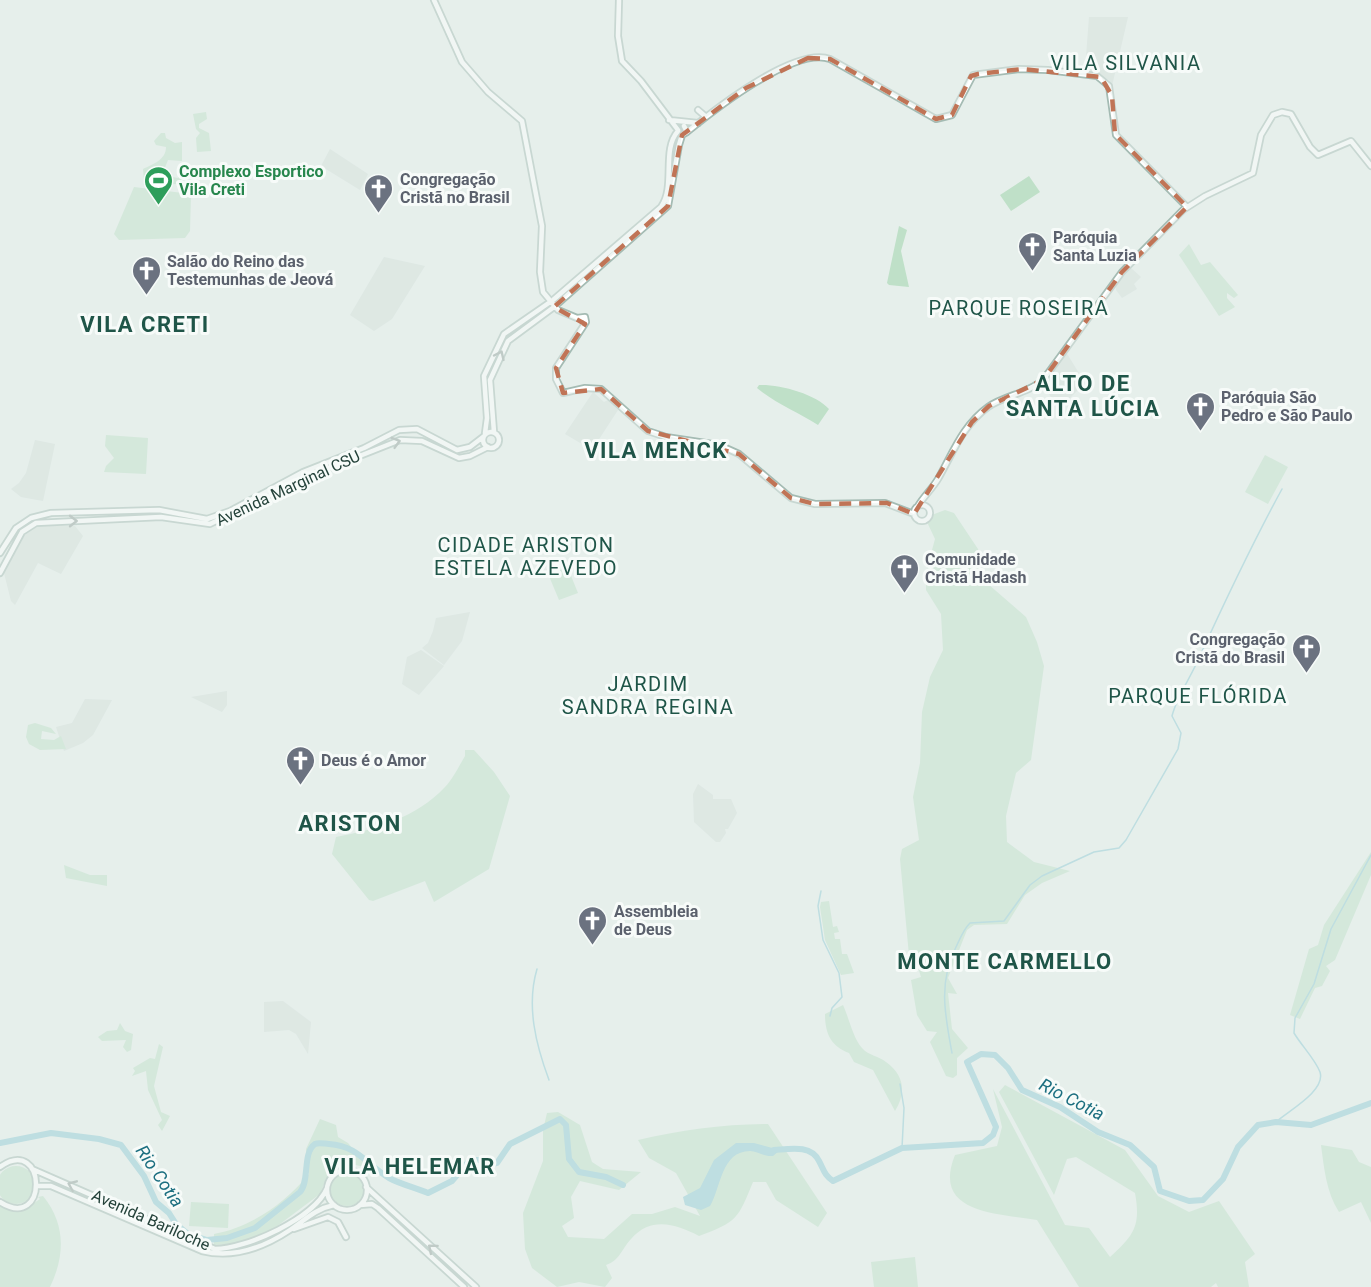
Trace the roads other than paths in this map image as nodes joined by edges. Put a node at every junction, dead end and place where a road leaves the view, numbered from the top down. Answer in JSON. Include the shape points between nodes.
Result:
{"nodes":[{"id":1,"x":434,"y":0,"type":"edge"},
{"id":2,"x":619,"y":0,"type":"edge"},
{"id":3,"x":698,"y":110,"type":"dead end"},
{"id":4,"x":705,"y":116,"type":"junction"},
{"id":5,"x":669,"y":120,"type":"junction"},
{"id":6,"x":698,"y":123,"type":"junction"},
{"id":7,"x":682,"y":124,"type":"junction"},
{"id":8,"x":682,"y":132,"type":"junction"},
{"id":9,"x":1371,"y":166,"type":"edge"},
{"id":10,"x":675,"y":202,"type":"dead end"},
{"id":11,"x":668,"y":206,"type":"junction"},
{"id":12,"x":1187,"y":207,"type":"junction"},
{"id":13,"x":610,"y":254,"type":"junction"},
{"id":14,"x":552,"y":305,"type":"junction"},
{"id":15,"x":530,"y":317,"type":"junction"},
{"id":16,"x":533,"y":323,"type":"junction"},
{"id":17,"x":494,"y":432,"type":"junction"},
{"id":18,"x":484,"y":435,"type":"junction"},
{"id":19,"x":488,"y":447,"type":"junction"},
{"id":20,"x":927,"y":494,"type":"junction"},
{"id":21,"x":918,"y":506,"type":"junction"},
{"id":22,"x":928,"y":508,"type":"junction"},
{"id":23,"x":914,"y":514,"type":"junction"},
{"id":24,"x":0,"y":552,"type":"edge"},
{"id":25,"x":0,"y":573,"type":"edge"},
{"id":26,"x":0,"y":1167,"type":"edge"},
{"id":27,"x":32,"y":1168,"type":"junction"},
{"id":28,"x":38,"y":1186,"type":"junction"},
{"id":29,"x":366,"y":1187,"type":"junction"},
{"id":30,"x":327,"y":1188,"type":"junction"},
{"id":31,"x":0,"y":1202,"type":"edge"},
{"id":32,"x":360,"y":1204,"type":"junction"},
{"id":33,"x":334,"y":1205,"type":"junction"},
{"id":34,"x":289,"y":1231,"type":"junction"},
{"id":35,"x":346,"y":1237,"type":"dead end"},
{"id":36,"x":464,"y":1287,"type":"edge"},
{"id":37,"x":476,"y":1287,"type":"edge"}],
"edges":[{"from":1,"to":14,"type":"main road","via":[[462,62],[522,122],[542,226],[540,282]]},
{"from":2,"to":5,"type":"main road","via":[[622,61]]},
{"from":3,"to":4,"type":"main road"},
{"from":4,"to":6,"type":"main road"},
{"from":4,"to":12,"type":"main road","via":[[764,78],[818,57],[830,58],[936,119],[952,115],[973,75],[1022,69],[1096,76],[1109,86],[1116,135]]},
{"from":5,"to":7,"type":"main road"},
{"from":5,"to":8,"type":"main road"},
{"from":6,"to":7,"type":"main road","via":[[688,120]]},
{"from":6,"to":8,"type":"main road"},
{"from":7,"to":8,"type":"main road"},
{"from":8,"to":11,"type":"main road"},
{"from":8,"to":13,"type":"main road","via":[[673,142],[663,204]]},
{"from":9,"to":12,"type":"main road","via":[[1350,141],[1342,142],[1325,155],[1316,154],[1293,116],[1279,112],[1271,117],[1261,135],[1253,173]]},
{"from":10,"to":11,"type":"main road"},
{"from":11,"to":13,"type":"main road"},
{"from":12,"to":20,"type":"main road","via":[[1122,272],[1043,380],[989,406],[961,434]]},
{"from":13,"to":14,"type":"main road"},
{"from":14,"to":15,"type":"main road"},
{"from":14,"to":16,"type":"main road"},
{"from":14,"to":23,"type":"main road","via":[[571,317],[582,318],[585,326],[556,368],[562,393],[601,389],[648,431],[729,449],[758,468],[791,498],[814,504],[885,503]]},
{"from":15,"to":16,"type":"main road"},
{"from":15,"to":18,"type":"main road","via":[[504,334],[485,372]]},
{"from":17,"to":16,"type":"main road","one_way":true,"via":[[492,374],[508,340]]},
{"from":17,"to":18,"type":"main road"},
{"from":17,"to":19,"type":"main road","via":[[499,442]]},
{"from":18,"to":19,"type":"main road"},
{"from":18,"to":24,"type":"main road","name":"Avenida Marginal CSU","via":[[470,447],[457,450],[426,432],[399,430],[207,519],[159,510],[51,513],[31,518],[16,528]]},
{"from":25,"to":19,"type":"main road","name":"Avenida Marginal CSU","one_way":true,"via":[[22,532],[36,523],[161,517],[210,525],[309,476],[400,440],[423,441],[459,458]]},
{"from":20,"to":21,"type":"main road"},
{"from":20,"to":22,"type":"main road"},
{"from":21,"to":22,"type":"main road"},
{"from":21,"to":23,"type":"main road"},
{"from":22,"to":23,"type":"main road","via":[[930,516],[924,521],[917,520]]},
{"from":26,"to":27,"type":"main road","name":"Avenida Bariloche","via":[[17,1161]]},
{"from":27,"to":28,"type":"main road"},
{"from":30,"to":27,"type":"main road","name":"Avenida Bariloche","one_way":true,"via":[[311,1207],[269,1234],[237,1247],[215,1249]]},
{"from":28,"to":31,"type":"main road","via":[[33,1198],[24,1205],[12,1207]]},
{"from":28,"to":34,"type":"main road","name":"Avenida Bariloche","via":[[51,1186],[212,1254],[237,1254]]},
{"from":29,"to":30,"type":"main road","via":[[359,1174],[346,1170],[333,1175]]},
{"from":29,"to":32,"type":"main road"},
{"from":37,"to":29,"type":"main road","one_way":true},
{"from":30,"to":33,"type":"main road"},
{"from":32,"to":33,"type":"main road","via":[[347,1210]]},
{"from":32,"to":36,"type":"main road","via":[[378,1208]]},
{"from":33,"to":34,"type":"main road","name":"Avenida Bariloche","via":[[312,1213]]},
{"from":34,"to":35,"type":"main road","via":[[328,1217],[338,1222]]}]}
